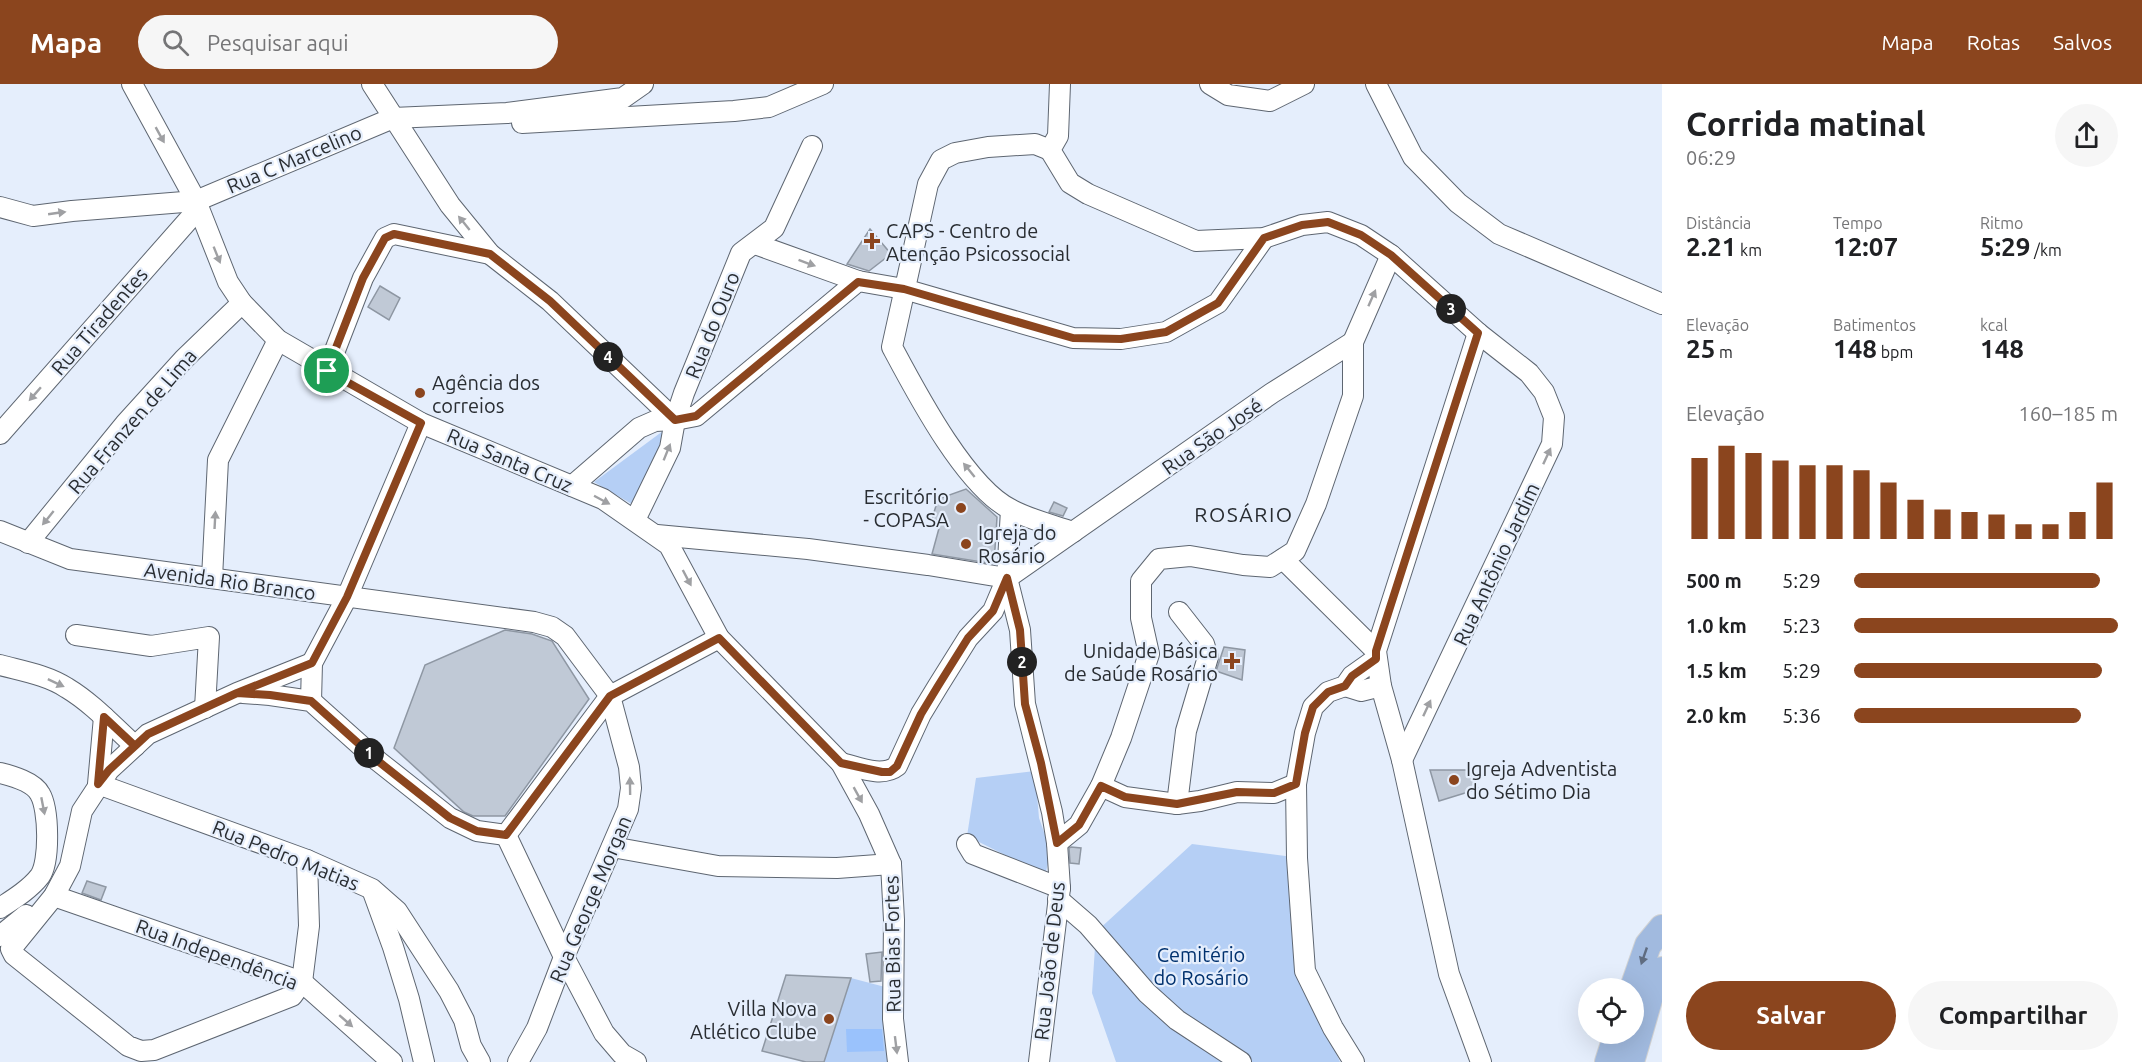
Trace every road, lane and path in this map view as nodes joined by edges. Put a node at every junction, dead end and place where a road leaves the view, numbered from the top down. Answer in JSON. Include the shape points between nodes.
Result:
{"nodes":[{"id":1,"x":132,"y":84,"type":"edge"},
{"id":2,"x":372,"y":84,"type":"edge"},
{"id":3,"x":643,"y":84,"type":"edge"},
{"id":4,"x":823,"y":84,"type":"edge"},
{"id":5,"x":1060,"y":84,"type":"edge"},
{"id":6,"x":1210,"y":84,"type":"edge"},
{"id":7,"x":1304,"y":84,"type":"edge"},
{"id":8,"x":1376,"y":84,"type":"edge"},
{"id":9,"x":446,"y":116,"type":"junction"},
{"id":10,"x":393,"y":118,"type":"junction"},
{"id":11,"x":812,"y":146,"type":"dead end"},
{"id":12,"x":1050,"y":150,"type":"junction"},
{"id":13,"x":197,"y":204,"type":"junction"},
{"id":14,"x":0,"y":207,"type":"edge"},
{"id":15,"x":1264,"y":238,"type":"junction"},
{"id":16,"x":755,"y":244,"type":"junction"},
{"id":17,"x":490,"y":254,"type":"junction"},
{"id":18,"x":1388,"y":262,"type":"junction"},
{"id":19,"x":858,"y":282,"type":"junction"},
{"id":20,"x":904,"y":289,"type":"junction"},
{"id":21,"x":242,"y":303,"type":"junction"},
{"id":22,"x":1662,"y":304,"type":"edge"},
{"id":23,"x":278,"y":340,"type":"junction"},
{"id":24,"x":1476,"y":340,"type":"junction"},
{"id":25,"x":1353,"y":342,"type":"junction"},
{"id":26,"x":327,"y":371,"type":"junction"},
{"id":27,"x":675,"y":420,"type":"junction"},
{"id":28,"x":421,"y":423,"type":"junction"},
{"id":29,"x":0,"y":434,"type":"edge"},
{"id":30,"x":572,"y":486,"type":"junction"},
{"id":31,"x":1011,"y":510,"type":"junction"},
{"id":32,"x":635,"y":520,"type":"junction"},
{"id":33,"x":0,"y":531,"type":"edge"},
{"id":34,"x":1073,"y":532,"type":"junction"},
{"id":35,"x":657,"y":535,"type":"junction"},
{"id":36,"x":28,"y":543,"type":"junction"},
{"id":37,"x":1284,"y":559,"type":"junction"},
{"id":38,"x":212,"y":578,"type":"junction"},
{"id":39,"x":1007,"y":578,"type":"junction"},
{"id":40,"x":347,"y":597,"type":"junction"},
{"id":41,"x":1179,"y":612,"type":"dead end"},
{"id":42,"x":76,"y":635,"type":"dead end"},
{"id":43,"x":719,"y":638,"type":"junction"},
{"id":44,"x":1376,"y":655,"type":"junction"},
{"id":45,"x":312,"y":663,"type":"junction"},
{"id":46,"x":0,"y":665,"type":"edge"},
{"id":47,"x":1345,"y":686,"type":"junction"},
{"id":48,"x":1381,"y":686,"type":"junction"},
{"id":49,"x":237,"y":693,"type":"junction"},
{"id":50,"x":610,"y":696,"type":"junction"},
{"id":51,"x":311,"y":701,"type":"junction"},
{"id":52,"x":205,"y":708,"type":"junction"},
{"id":53,"x":104,"y":717,"type":"junction"},
{"id":54,"x":135,"y":746,"type":"junction"},
{"id":55,"x":1402,"y":760,"type":"junction"},
{"id":56,"x":841,"y":763,"type":"junction"},
{"id":57,"x":0,"y":773,"type":"edge"},
{"id":58,"x":98,"y":784,"type":"junction"},
{"id":59,"x":1296,"y":784,"type":"junction"},
{"id":60,"x":1101,"y":786,"type":"junction"},
{"id":61,"x":1177,"y":804,"type":"junction"},
{"id":62,"x":506,"y":835,"type":"junction"},
{"id":63,"x":1057,"y":843,"type":"junction"},
{"id":64,"x":967,"y":844,"type":"dead end"},
{"id":65,"x":612,"y":847,"type":"junction"},
{"id":66,"x":306,"y":860,"type":"junction"},
{"id":67,"x":891,"y":864,"type":"junction"},
{"id":68,"x":372,"y":889,"type":"junction"},
{"id":69,"x":1059,"y":894,"type":"junction"},
{"id":70,"x":54,"y":896,"type":"junction"},
{"id":71,"x":0,"y":908,"type":"edge"},
{"id":72,"x":1662,"y":928,"type":"edge"},
{"id":73,"x":0,"y":936,"type":"edge"},
{"id":74,"x":564,"y":957,"type":"junction"},
{"id":75,"x":1662,"y":970,"type":"edge"},
{"id":76,"x":1636,"y":978,"type":"edge"},
{"id":77,"x":302,"y":982,"type":"junction"},
{"id":78,"x":1614,"y":1044,"type":"edge"},
{"id":79,"x":392,"y":1062,"type":"edge"},
{"id":80,"x":424,"y":1062,"type":"edge"},
{"id":81,"x":480,"y":1062,"type":"edge"},
{"id":82,"x":518,"y":1062,"type":"edge"},
{"id":83,"x":636,"y":1062,"type":"edge"},
{"id":84,"x":898,"y":1062,"type":"edge"},
{"id":85,"x":1039,"y":1062,"type":"edge"},
{"id":86,"x":1241,"y":1062,"type":"edge"},
{"id":87,"x":1354,"y":1062,"type":"edge"},
{"id":88,"x":1481,"y":1062,"type":"edge"},
{"id":89,"x":1608,"y":1062,"type":"edge"},
{"id":90,"x":1632,"y":1062,"type":"edge"}],
"edges":[{"from":1,"to":13,"type":"street","name":"Rua Santa Cruz","one_way":true},
{"from":2,"to":10,"type":"street"},
{"from":3,"to":9,"type":"street","via":[[623,98],[507,113]]},
{"from":4,"to":9,"type":"street","via":[[770,107],[734,111],[484,124]]},
{"from":5,"to":12,"type":"street","via":[[1058,136]]},
{"from":6,"to":7,"type":"street","via":[[1228,95],[1270,101]]},
{"from":8,"to":22,"type":"street","via":[[1413,157],[1458,203],[1499,234]]},
{"from":9,"to":10,"type":"street"},
{"from":10,"to":13,"type":"street","name":"Rua C Marcelino"},
{"from":17,"to":10,"type":"street","one_way":true,"via":[[450,205]]},
{"from":11,"to":16,"type":"street","name":"Rua do Ouro","via":[[774,228]]},
{"from":12,"to":15,"type":"street","name":"Rua Antônio Jardim","via":[[1070,183],[1196,241]]},
{"from":12,"to":20,"type":"street","via":[[1035,144],[988,147],[955,153],[941,160],[927,184]]},
{"from":14,"to":13,"type":"street","one_way":true,"via":[[33,216]]},
{"from":13,"to":21,"type":"street","name":"Rua Santa Cruz","one_way":true,"via":[[228,282]]},
{"from":13,"to":29,"type":"street","name":"Rua Tiradentes","one_way":true},
{"from":15,"to":18,"type":"street","name":"Rua Antônio Jardim","via":[[1302,225],[1328,222],[1361,235]]},
{"from":15,"to":20,"type":"street","via":[[1218,303],[1166,332],[1121,339],[1073,338]]},
{"from":16,"to":19,"type":"street","one_way":true},
{"from":16,"to":27,"type":"street","name":"Rua do Ouro","via":[[741,253]]},
{"from":17,"to":26,"type":"street","via":[[394,234],[385,238],[363,278]]},
{"from":17,"to":27,"type":"street","via":[[550,301]]},
{"from":18,"to":24,"type":"street","name":"Rua Antônio Jardim"},
{"from":25,"to":18,"type":"street","one_way":true},
{"from":19,"to":20,"type":"street"},
{"from":19,"to":27,"type":"street","via":[[696,416]]},
{"from":31,"to":20,"type":"street","one_way":true,"via":[[987,492],[953,451],[892,347]]},
{"from":21,"to":23,"type":"street","name":"Rua Santa Cruz"},
{"from":21,"to":36,"type":"street","name":"Rua Franzen de Lima","one_way":true,"via":[[125,424]]},
{"from":23,"to":26,"type":"street","name":"Rua Santa Cruz"},
{"from":38,"to":23,"type":"street","one_way":true,"via":[[218,460]]},
{"from":24,"to":44,"type":"street"},
{"from":55,"to":24,"type":"street","name":"Rua Antônio Jardim","one_way":true,"via":[[1552,444],[1554,417],[1544,392],[1529,374]]},
{"from":25,"to":34,"type":"street","name":"Rua São José","via":[[1272,393]]},
{"from":25,"to":37,"type":"street","via":[[1353,396],[1316,504],[1295,551]]},
{"from":26,"to":28,"type":"street","name":"Rua Santa Cruz"},
{"from":27,"to":30,"type":"street","via":[[655,421],[639,428]]},
{"from":32,"to":27,"type":"street","name":"Rua do Ouro","one_way":true,"via":[[670,448]]},
{"from":28,"to":30,"type":"street","name":"Rua Santa Cruz"},
{"from":28,"to":40,"type":"street"},
{"from":30,"to":32,"type":"street","name":"Rua Santa Cruz","one_way":true,"via":[[603,499]]},
{"from":31,"to":34,"type":"street"},
{"from":31,"to":39,"type":"street"},
{"from":32,"to":35,"type":"street","name":"Rua Bias Fortes"},
{"from":33,"to":36,"type":"street","name":"Avenida Rio Branco"},
{"from":34,"to":39,"type":"street","name":"Rua São José"},
{"from":35,"to":39,"type":"street","via":[[808,549]]},
{"from":35,"to":43,"type":"street","name":"Rua Bias Fortes","one_way":true,"via":[[669,545]]},
{"from":36,"to":38,"type":"street","name":"Avenida Rio Branco","via":[[70,559]]},
{"from":37,"to":44,"type":"street"},
{"from":37,"to":60,"type":"street","via":[[1270,567],[1190,555],[1159,559],[1147,573],[1141,581],[1141,618],[1149,654]]},
{"from":38,"to":40,"type":"street","name":"Avenida Rio Branco"},
{"from":39,"to":56,"type":"street","via":[[993,611],[968,638],[938,686],[897,766],[882,772]]},
{"from":39,"to":63,"type":"street","name":"Rua João de Deus","via":[[1020,630],[1025,704]]},
{"from":40,"to":45,"type":"street"},
{"from":40,"to":50,"type":"street","name":"Avenida Rio Branco","via":[[552,627],[578,650]]},
{"from":41,"to":61,"type":"street","via":[[1208,657],[1186,731]]},
{"from":42,"to":52,"type":"street","via":[[151,646],[209,637]]},
{"from":43,"to":50,"type":"street"},
{"from":43,"to":56,"type":"street","name":"Rua Bias Fortes"},
{"from":44,"to":47,"type":"street"},
{"from":44,"to":48,"type":"street"},
{"from":45,"to":49,"type":"street"},
{"from":45,"to":51,"type":"street"},
{"from":46,"to":53,"type":"street","one_way":true,"via":[[42,676],[67,688]]},
{"from":47,"to":48,"type":"street","via":[[1361,691]]},
{"from":47,"to":59,"type":"street","via":[[1328,692],[1313,707]]},
{"from":48,"to":55,"type":"street"},
{"from":49,"to":51,"type":"street"},
{"from":49,"to":52,"type":"street"},
{"from":50,"to":62,"type":"street"},
{"from":65,"to":50,"type":"street","name":"Rua George Morgan","one_way":true,"via":[[628,809],[631,788]]},
{"from":51,"to":62,"type":"street","via":[[450,818],[477,831]]},
{"from":52,"to":54,"type":"street","via":[[148,734]]},
{"from":53,"to":54,"type":"street"},
{"from":53,"to":58,"type":"street"},
{"from":54,"to":58,"type":"street"},
{"from":55,"to":88,"type":"street","via":[[1449,974]]},
{"from":56,"to":67,"type":"street","name":"Rua Bias Fortes","one_way":true},
{"from":57,"to":71,"type":"street","one_way":true,"via":[[30,784],[40,793],[47,846],[46,863],[40,875]]},
{"from":58,"to":66,"type":"street","name":"Rua Pedro Matias"},
{"from":58,"to":70,"type":"street","via":[[81,811],[70,866]]},
{"from":59,"to":61,"type":"street","via":[[1274,793],[1237,792]]},
{"from":59,"to":87,"type":"street","via":[[1305,971]]},
{"from":60,"to":61,"type":"street","via":[[1125,797]]},
{"from":60,"to":63,"type":"street","via":[[1079,825]]},
{"from":62,"to":74,"type":"street"},
{"from":63,"to":69,"type":"street","name":"Rua João de Deus"},
{"from":64,"to":69,"type":"street","via":[[973,854]]},
{"from":65,"to":67,"type":"street","via":[[718,866],[837,868]]},
{"from":65,"to":74,"type":"street","name":"Rua George Morgan"},
{"from":66,"to":68,"type":"street","name":"Rua Pedro Matias"},
{"from":66,"to":77,"type":"street","via":[[309,926]]},
{"from":67,"to":84,"type":"street","name":"Rua Bias Fortes","one_way":true,"via":[[893,1019]]},
{"from":68,"to":80,"type":"street","name":"Rua Pedro Matias","via":[[409,999]]},
{"from":68,"to":81,"type":"street","via":[[397,911],[449,991]]},
{"from":69,"to":85,"type":"street","name":"Rua João de Deus"},
{"from":69,"to":86,"type":"street","via":[[1147,993],[1177,1020]]},
{"from":70,"to":73,"type":"street"},
{"from":70,"to":77,"type":"street","name":"Rua Independência"},
{"from":70,"to":77,"type":"street","via":[[14,943],[14,955],[128,1046],[141,1052],[292,996]]},
{"from":72,"to":76,"type":"main road","one_way":true,"via":[[1648,945]]},
{"from":74,"to":82,"type":"street","name":"Rua George Morgan","via":[[537,1028]]},
{"from":74,"to":83,"type":"street","via":[[604,1033],[622,1054]]},
{"from":75,"to":90,"type":"main road","via":[[1653,986]]},
{"from":77,"to":79,"type":"street","name":"Rua Independência","one_way":true},
{"from":78,"to":89,"type":"main road"}]}
